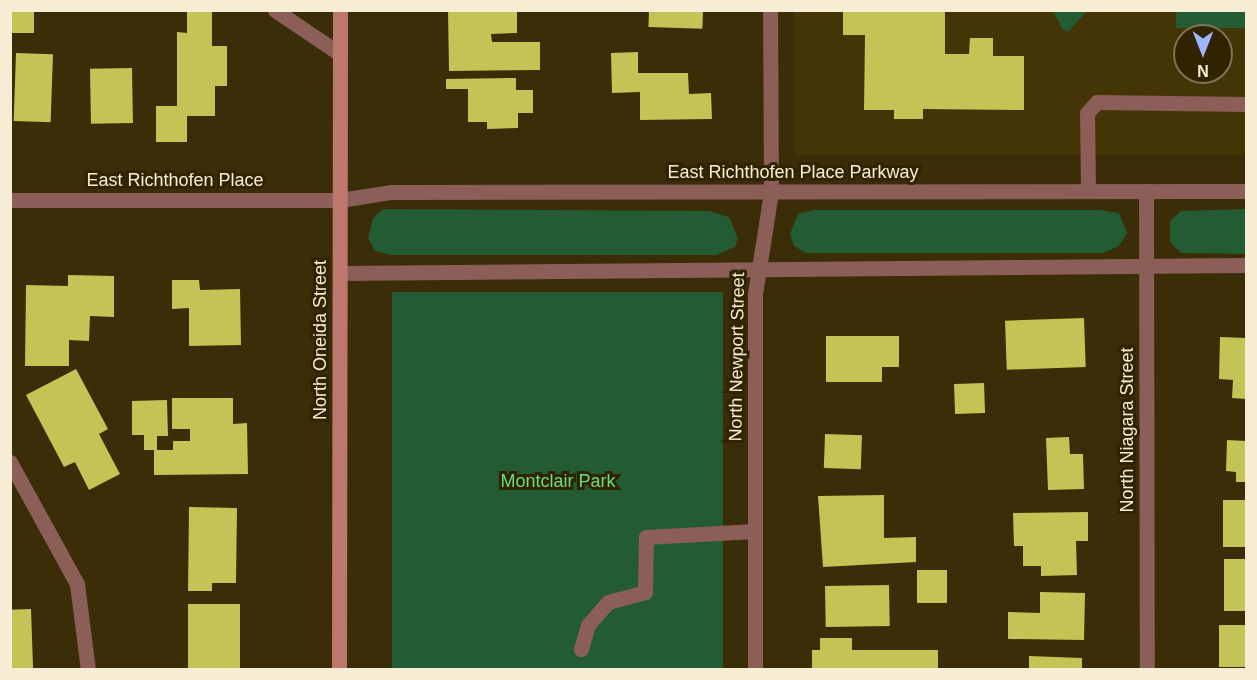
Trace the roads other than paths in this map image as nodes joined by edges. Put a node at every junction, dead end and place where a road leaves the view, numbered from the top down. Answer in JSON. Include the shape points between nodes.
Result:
{"nodes":[{"id":1,"x":275,"y":10,"type":"edge"},
{"id":2,"x":340,"y":10,"type":"edge"},
{"id":3,"x":770,"y":10,"type":"edge"},
{"id":4,"x":340,"y":54,"type":"junction"},
{"id":5,"x":1246,"y":104,"type":"edge"},
{"id":6,"x":1088,"y":191,"type":"junction"},
{"id":7,"x":1146,"y":191,"type":"junction"},
{"id":8,"x":1246,"y":191,"type":"edge"},
{"id":9,"x":771,"y":192,"type":"junction"},
{"id":10,"x":10,"y":200,"type":"edge"},
{"id":11,"x":340,"y":200,"type":"junction"},
{"id":12,"x":1246,"y":265,"type":"edge"},
{"id":13,"x":1146,"y":266,"type":"junction"},
{"id":14,"x":340,"y":273,"type":"junction"},
{"id":15,"x":756,"y":273,"type":"junction"},
{"id":16,"x":10,"y":462,"type":"edge"},
{"id":17,"x":756,"y":531,"type":"junction"},
{"id":18,"x":581,"y":649,"type":"dead end"},
{"id":19,"x":88,"y":669,"type":"edge"},
{"id":20,"x":339,"y":669,"type":"edge"},
{"id":21,"x":756,"y":669,"type":"edge"},
{"id":22,"x":1147,"y":669,"type":"edge"}],
"edges":[{"from":1,"to":4,"type":"street"},
{"from":2,"to":4,"type":"street","name":"North Oneida Street"},
{"from":3,"to":9,"type":"street","name":"North Newport Street"},
{"from":4,"to":11,"type":"street","name":"North Oneida Street"},
{"from":5,"to":6,"type":"street","via":[[1097,102],[1087,113]]},
{"from":6,"to":7,"type":"street","name":"East Richthofen Place Parkway"},
{"from":6,"to":9,"type":"street","name":"East Richthofen Place Parkway"},
{"from":7,"to":8,"type":"street","name":"East Richthofen Place Parkway"},
{"from":7,"to":13,"type":"street","name":"North Niagara Street"},
{"from":9,"to":11,"type":"street","name":"East Richthofen Place Parkway","via":[[391,192]]},
{"from":9,"to":15,"type":"street","name":"North Newport Street"},
{"from":10,"to":11,"type":"street","name":"East Richthofen Place"},
{"from":11,"to":14,"type":"street","name":"North Oneida Street"},
{"from":12,"to":13,"type":"street"},
{"from":13,"to":15,"type":"street"},
{"from":13,"to":22,"type":"street","name":"North Niagara Street"},
{"from":14,"to":15,"type":"street"},
{"from":14,"to":20,"type":"street","name":"North Oneida Street"},
{"from":15,"to":17,"type":"street","name":"North Newport Street"},
{"from":16,"to":19,"type":"street","via":[[74,577],[85,624]]},
{"from":17,"to":18,"type":"street","via":[[646,537],[645,592],[608,602],[588,625]]},
{"from":17,"to":21,"type":"street","name":"North Newport Street"}]}
